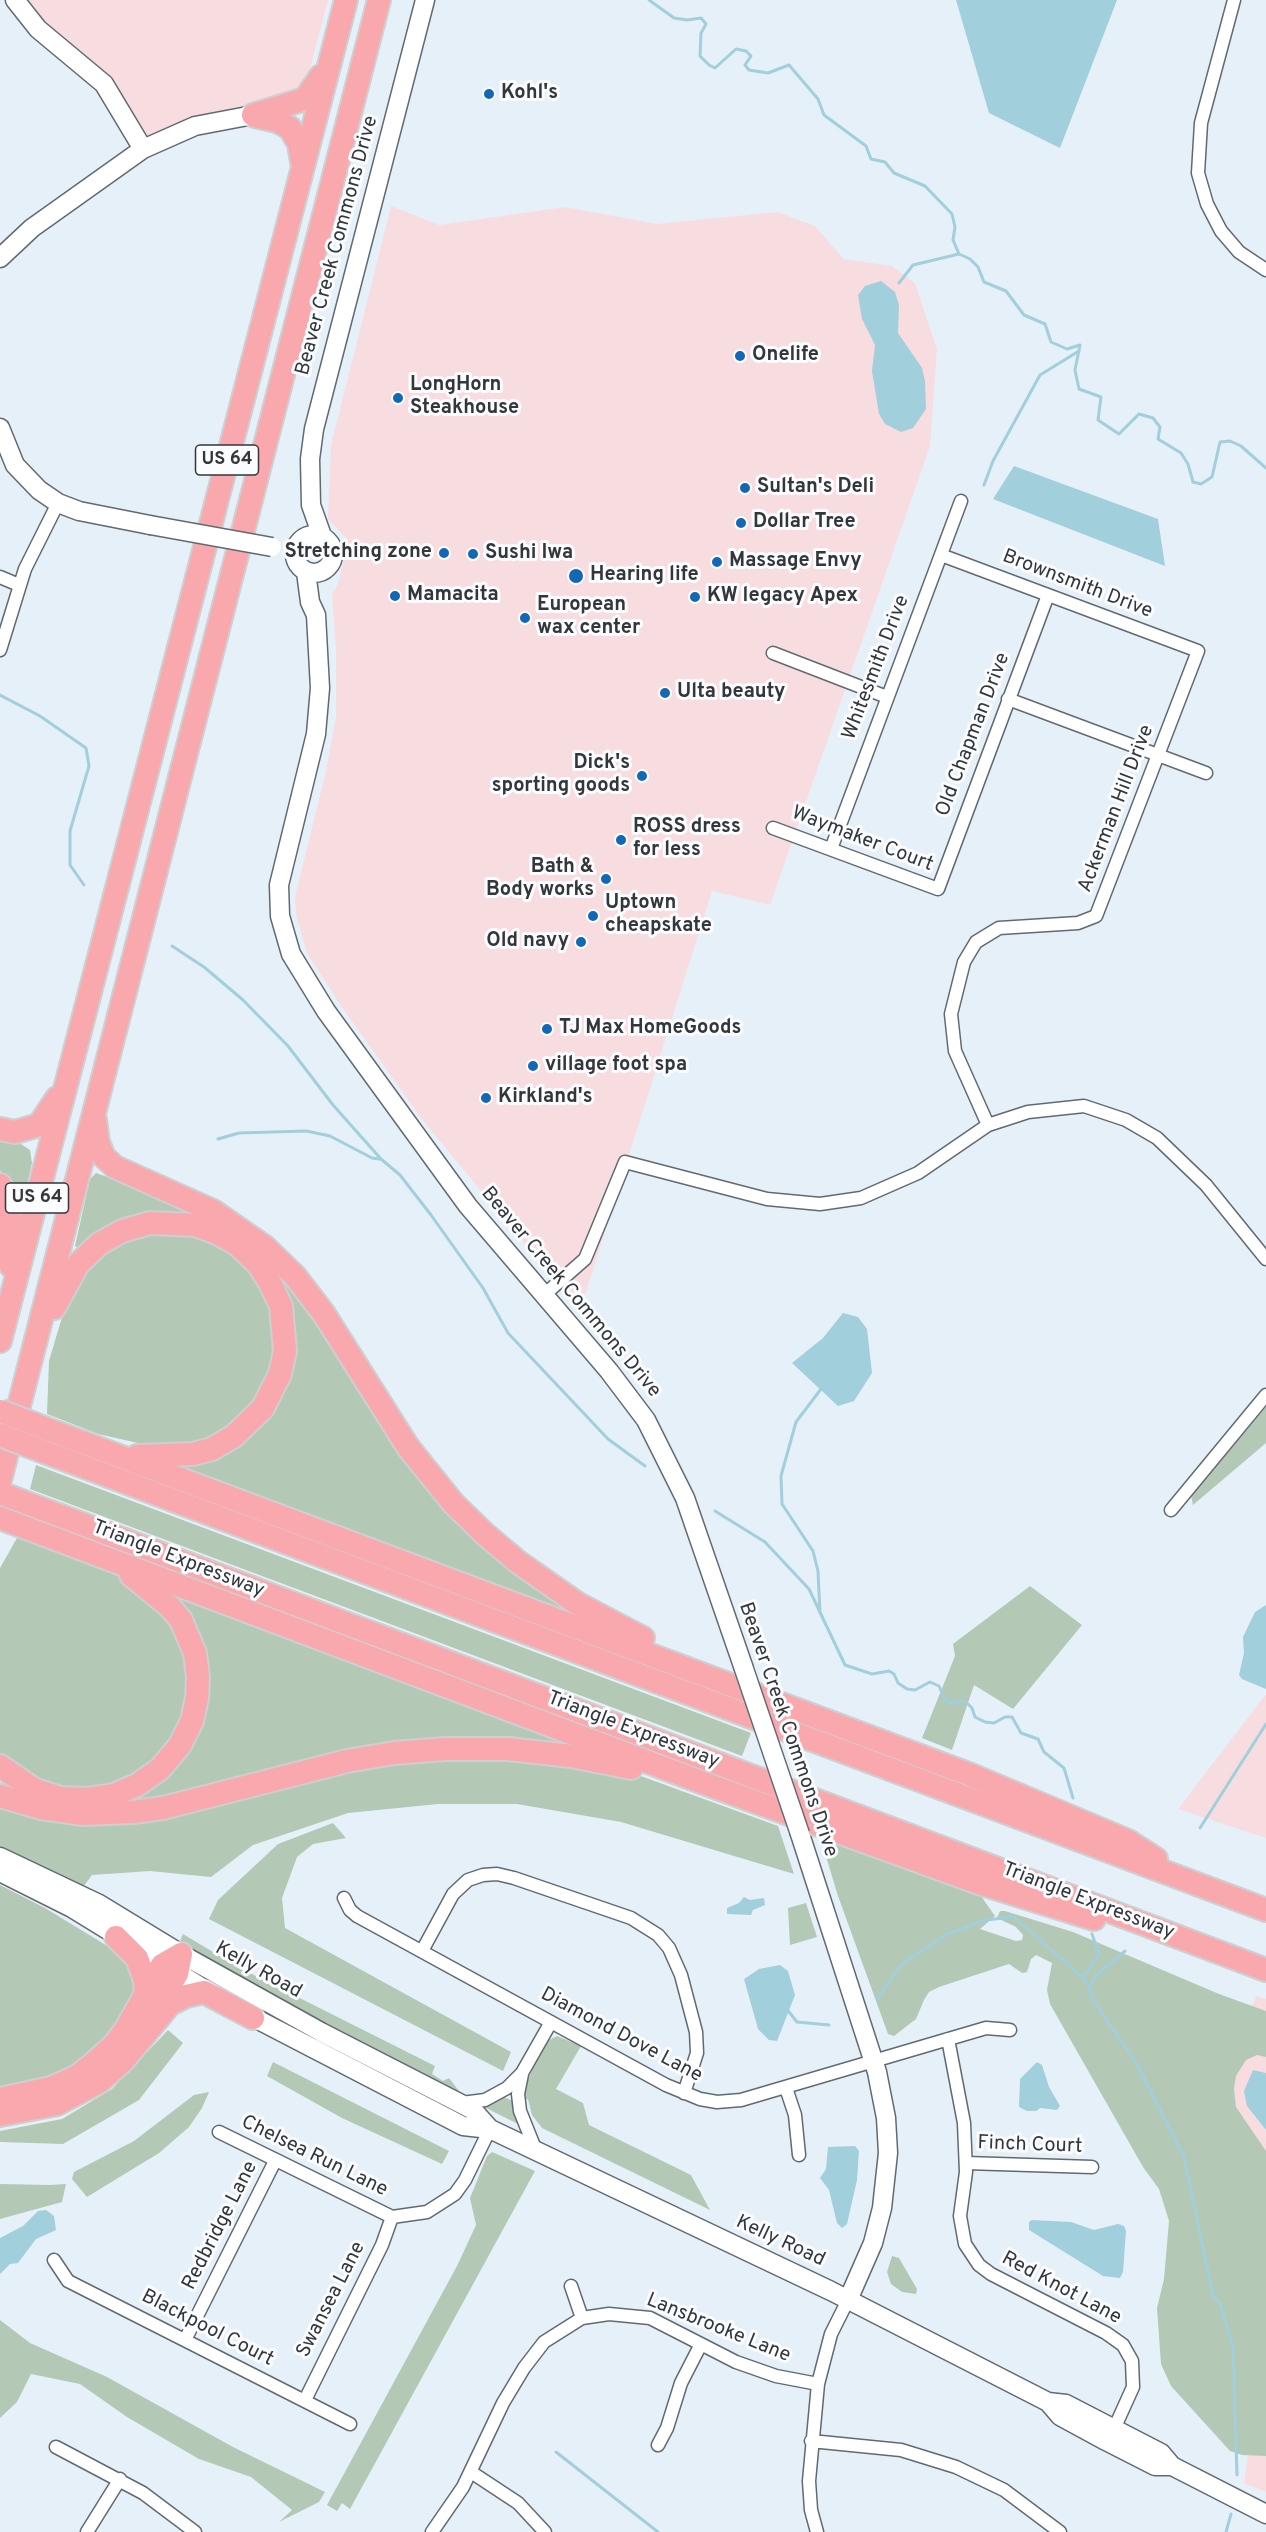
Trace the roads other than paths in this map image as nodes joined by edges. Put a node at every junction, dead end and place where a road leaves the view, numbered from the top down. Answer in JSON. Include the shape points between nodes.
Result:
{"nodes":[{"id":1,"x":15,"y":0,"type":"edge"},
{"id":2,"x":346,"y":0,"type":"edge"},
{"id":3,"x":379,"y":0,"type":"edge"},
{"id":4,"x":425,"y":0,"type":"edge"},
{"id":5,"x":1234,"y":0,"type":"edge"},
{"id":6,"x":331,"y":56,"type":"junction"},
{"id":7,"x":253,"y":115,"type":"junction"},
{"id":8,"x":143,"y":149,"type":"junction"},
{"id":9,"x":303,"y":165,"type":"junction"},
{"id":10,"x":0,"y":258,"type":"edge"},
{"id":11,"x":1266,"y":270,"type":"edge"},
{"id":12,"x":0,"y":428,"type":"edge"},
{"id":13,"x":961,"y":501,"type":"dead end"},
{"id":14,"x":58,"y":503,"type":"junction"},
{"id":15,"x":311,"y":505,"type":"junction"},
{"id":16,"x":322,"y":536,"type":"junction"},
{"id":17,"x":300,"y":541,"type":"junction"},
{"id":18,"x":272,"y":547,"type":"junction"},
{"id":19,"x":941,"y":555,"type":"junction"},
{"id":20,"x":302,"y":567,"type":"junction"},
{"id":21,"x":325,"y":569,"type":"junction"},
{"id":22,"x":0,"y":577,"type":"edge"},
{"id":23,"x":19,"y":585,"type":"junction"},
{"id":24,"x":1048,"y":595,"type":"junction"},
{"id":25,"x":316,"y":615,"type":"junction"},
{"id":26,"x":0,"y":650,"type":"edge"},
{"id":27,"x":1198,"y":651,"type":"joint"},
{"id":28,"x":773,"y":653,"type":"dead end"},
{"id":29,"x":887,"y":697,"type":"junction"},
{"id":30,"x":1008,"y":699,"type":"junction"},
{"id":31,"x":1159,"y":756,"type":"junction"},
{"id":32,"x":1206,"y":773,"type":"dead end"},
{"id":33,"x":773,"y":828,"type":"dead end"},
{"id":34,"x":831,"y":849,"type":"junction"},
{"id":35,"x":938,"y":889,"type":"joint"},
{"id":36,"x":68,"y":1079,"type":"junction"},
{"id":37,"x":94,"y":1114,"type":"junction"},
{"id":38,"x":988,"y":1125,"type":"junction"},
{"id":39,"x":0,"y":1129,"type":"edge"},
{"id":40,"x":0,"y":1185,"type":"edge"},
{"id":41,"x":1266,"y":1259,"type":"edge"},
{"id":42,"x":544,"y":1295,"type":"junction"},
{"id":43,"x":6,"y":1317,"type":"junction"},
{"id":44,"x":0,"y":1341,"type":"edge"},
{"id":45,"x":33,"y":1350,"type":"junction"},
{"id":46,"x":1266,"y":1395,"type":"edge"},
{"id":47,"x":0,"y":1411,"type":"edge"},
{"id":48,"x":0,"y":1435,"type":"edge"},
{"id":49,"x":120,"y":1456,"type":"junction"},
{"id":50,"x":0,"y":1480,"type":"edge"},
{"id":51,"x":0,"y":1493,"type":"edge"},
{"id":52,"x":1171,"y":1510,"type":"dead end"},
{"id":53,"x":0,"y":1518,"type":"edge"},
{"id":54,"x":104,"y":1557,"type":"junction"},
{"id":55,"x":709,"y":1676,"type":"junction"},
{"id":56,"x":0,"y":1766,"type":"edge"},
{"id":57,"x":709,"y":1785,"type":"junction"},
{"id":58,"x":0,"y":1797,"type":"edge"},
{"id":59,"x":0,"y":1857,"type":"edge"},
{"id":60,"x":0,"y":1872,"type":"edge"},
{"id":61,"x":1193,"y":1883,"type":"junction"},
{"id":62,"x":344,"y":1898,"type":"dead end"},
{"id":63,"x":1266,"y":1910,"type":"edge"},
{"id":64,"x":116,"y":1937,"type":"junction"},
{"id":65,"x":1208,"y":1948,"type":"junction"},
{"id":66,"x":422,"y":1951,"type":"junction"},
{"id":67,"x":173,"y":1964,"type":"junction"},
{"id":68,"x":1266,"y":1970,"type":"edge"},
{"id":69,"x":146,"y":1994,"type":"junction"},
{"id":70,"x":253,"y":2018,"type":"junction"},
{"id":71,"x":551,"y":2022,"type":"junction"},
{"id":72,"x":1010,"y":2030,"type":"dead end"},
{"id":73,"x":142,"y":2037,"type":"junction"},
{"id":74,"x":948,"y":2039,"type":"junction"},
{"id":75,"x":873,"y":2060,"type":"junction"},
{"id":76,"x":522,"y":2073,"type":"junction"},
{"id":77,"x":786,"y":2088,"type":"junction"},
{"id":78,"x":684,"y":2093,"type":"junction"},
{"id":79,"x":0,"y":2099,"type":"edge"},
{"id":80,"x":458,"y":2103,"type":"junction"},
{"id":81,"x":0,"y":2115,"type":"edge"},
{"id":82,"x":490,"y":2129,"type":"junction"},
{"id":83,"x":219,"y":2132,"type":"dead end"},
{"id":84,"x":536,"y":2151,"type":"junction"},
{"id":85,"x":799,"y":2155,"type":"dead end"},
{"id":86,"x":275,"y":2161,"type":"junction"},
{"id":87,"x":966,"y":2163,"type":"junction"},
{"id":88,"x":1092,"y":2167,"type":"dead end"},
{"id":89,"x":392,"y":2217,"type":"junction"},
{"id":90,"x":54,"y":2260,"type":"dead end"},
{"id":91,"x":571,"y":2286,"type":"dead end"},
{"id":92,"x":848,"y":2300,"type":"junction"},
{"id":93,"x":582,"y":2318,"type":"junction"},
{"id":94,"x":185,"y":2340,"type":"junction"},
{"id":95,"x":701,"y":2344,"type":"junction"},
{"id":96,"x":818,"y":2384,"type":"junction"},
{"id":97,"x":305,"y":2400,"type":"junction"},
{"id":98,"x":1048,"y":2402,"type":"junction"},
{"id":99,"x":350,"y":2424,"type":"dead end"},
{"id":100,"x":1114,"y":2429,"type":"junction"},
{"id":101,"x":812,"y":2441,"type":"junction"},
{"id":102,"x":658,"y":2445,"type":"dead end"},
{"id":103,"x":56,"y":2446,"type":"dead end"},
{"id":104,"x":1172,"y":2466,"type":"junction"},
{"id":105,"x":471,"y":2472,"type":"junction"},
{"id":106,"x":120,"y":2479,"type":"junction"},
{"id":107,"x":1266,"y":2514,"type":"edge"},
{"id":108,"x":87,"y":2532,"type":"edge"},
{"id":109,"x":195,"y":2532,"type":"edge"},
{"id":110,"x":432,"y":2532,"type":"edge"},
{"id":111,"x":545,"y":2532,"type":"edge"},
{"id":112,"x":817,"y":2532,"type":"edge"},
{"id":113,"x":1060,"y":2532,"type":"edge"}],
"edges":[{"from":1,"to":8,"type":"street","via":[[38,29],[104,84]]},
{"from":2,"to":6,"type":"highway","number":"US 64"},
{"from":3,"to":37,"type":"highway","number":"US 64"},
{"from":4,"to":15,"type":"street","name":"Beaver Creek Commons Drive","via":[[314,429]]},
{"from":5,"to":11,"type":"street","via":[[1201,123],[1198,173],[1207,204],[1221,231],[1239,252]]},
{"from":6,"to":7,"type":"highway","via":[[305,99]]},
{"from":6,"to":9,"type":"highway","number":"US 64"},
{"from":7,"to":8,"type":"street","via":[[195,126]]},
{"from":7,"to":9,"type":"highway","via":[[290,128],[299,144]]},
{"from":8,"to":10,"type":"street","via":[[32,228]]},
{"from":9,"to":36,"type":"highway","number":"US 64"},
{"from":12,"to":14,"type":"street","via":[[15,465]]},
{"from":13,"to":19,"type":"street","name":"Whitesmith Drive"},
{"from":14,"to":18,"type":"street","bridge":true,"via":[[79,511]]},
{"from":14,"to":23,"type":"street"},
{"from":15,"to":16,"type":"street","name":"Beaver Creek Commons Drive"},
{"from":15,"to":17,"type":"street","name":"Beaver Creek Commons Drive"},
{"from":16,"to":17,"type":"street","via":[[312,535]]},
{"from":16,"to":21,"type":"street","via":[[333,550]]},
{"from":17,"to":18,"type":"street"},
{"from":17,"to":20,"type":"street","via":[[295,553]]},
{"from":18,"to":20,"type":"street"},
{"from":19,"to":24,"type":"street","name":"Brownsmith Drive"},
{"from":19,"to":29,"type":"street","name":"Whitesmith Drive"},
{"from":20,"to":21,"type":"street","via":[[316,573]]},
{"from":20,"to":25,"type":"street","name":"Beaver Creek Commons Drive"},
{"from":21,"to":25,"type":"street","name":"Beaver Creek Commons Drive"},
{"from":22,"to":23,"type":"street"},
{"from":23,"to":26,"type":"street"},
{"from":24,"to":27,"type":"street","name":"Brownsmith Drive"},
{"from":24,"to":30,"type":"street","name":"Old Chapman Drive"},
{"from":25,"to":42,"type":"street","name":"Beaver Creek Commons Drive","via":[[320,688],[316,734],[278,898],[291,954],[327,1011],[455,1188]]},
{"from":27,"to":31,"type":"street","name":"Ackerman Hill Drive"},
{"from":28,"to":29,"type":"street"},
{"from":29,"to":34,"type":"street","name":"Whitesmith Drive"},
{"from":30,"to":31,"type":"street"},
{"from":30,"to":35,"type":"street","name":"Old Chapman Drive"},
{"from":31,"to":32,"type":"street"},
{"from":31,"to":38,"type":"street","name":"Ackerman Hill Drive","via":[[1096,916],[1078,923],[999,928],[976,942],[964,962],[951,1014],[955,1051]]},
{"from":33,"to":34,"type":"street","name":"Waymaker Court"},
{"from":34,"to":35,"type":"street","name":"Waymaker Court"},
{"from":36,"to":39,"type":"highway","via":[[39,1125],[15,1132]]},
{"from":36,"to":43,"type":"highway","number":"US 64"},
{"from":37,"to":45,"type":"highway","number":"US 64"},
{"from":37,"to":55,"type":"highway","via":[[98,1142],[104,1157],[115,1167],[213,1211],[265,1247],[295,1275],[408,1447],[453,1503],[486,1535],[578,1604]]},
{"from":38,"to":41,"type":"street","via":[[1028,1112],[1084,1106],[1126,1120],[1157,1138],[1183,1161]]},
{"from":38,"to":42,"type":"street","via":[[918,1173],[861,1198],[820,1204],[767,1199],[625,1162],[585,1259]]},
{"from":40,"to":43,"type":"highway","via":[[9,1211],[13,1252]]},
{"from":42,"to":75,"type":"street","name":"Beaver Creek Commons Drive","bridge":true,"via":[[628,1394],[661,1445],[685,1498]]},
{"from":43,"to":44,"type":"highway","number":"US 64"},
{"from":45,"to":49,"type":"highway","via":[[78,1264],[99,1244],[122,1231],[150,1223],[195,1225],[237,1244],[258,1264],[281,1306],[285,1328],[280,1374],[263,1408],[234,1436],[212,1449],[170,1457]]},
{"from":45,"to":50,"type":"highway","number":"US 64"},
{"from":46,"to":52,"type":"street"},
{"from":47,"to":49,"type":"highway","bridge":true},
{"from":48,"to":61,"type":"highway","bridge":true},
{"from":49,"to":55,"type":"highway"},
{"from":51,"to":65,"type":"highway","name":"Triangle Expressway"},
{"from":53,"to":54,"type":"highway"},
{"from":54,"to":56,"type":"highway","via":[[143,1583],[181,1620],[195,1653],[198,1677],[192,1721],[180,1745],[160,1769],[114,1795],[61,1798],[35,1790]]},
{"from":54,"to":57,"type":"highway"},
{"from":55,"to":61,"type":"highway","via":[[1065,1813],[1128,1841]]},
{"from":57,"to":58,"type":"highway","via":[[571,1756],[508,1749],[445,1749],[347,1761],[163,1808],[133,1812],[84,1814]]},
{"from":57,"to":65,"type":"highway","via":[[976,1882],[1179,1947]]},
{"from":59,"to":67,"type":"street","name":"Kelly Road","via":[[99,1904]]},
{"from":60,"to":64,"type":"street","name":"Kelly Road","via":[[72,1908]]},
{"from":61,"to":63,"type":"highway"},
{"from":62,"to":66,"type":"street","name":"Diamond Dove Lane","via":[[357,1916]]},
{"from":64,"to":67,"type":"street","name":"Kelly Road"},
{"from":64,"to":69,"type":"highway","via":[[137,1958]]},
{"from":65,"to":68,"type":"highway","name":"Triangle Expressway"},
{"from":66,"to":71,"type":"street","name":"Diamond Dove Lane"},
{"from":66,"to":78,"type":"street","via":[[453,1894],[468,1880],[483,1875],[514,1878],[631,1918],[658,1935],[669,1948],[681,1975],[696,2032],[697,2053]]},
{"from":67,"to":69,"type":"highway"},
{"from":67,"to":70,"type":"street","name":"Kelly Road"},
{"from":67,"to":73,"type":"highway"},
{"from":67,"to":80,"type":"street","name":"Kelly Road","via":[[331,2037]]},
{"from":69,"to":79,"type":"highway","via":[[114,2045],[76,2077],[31,2094]]},
{"from":70,"to":73,"type":"highway","via":[[204,1992],[197,1993],[170,2004]]},
{"from":70,"to":82,"type":"street","name":"Kelly Road","via":[[463,2126]]},
{"from":71,"to":76,"type":"street"},
{"from":71,"to":78,"type":"street","name":"Diamond Dove Lane"},
{"from":72,"to":74,"type":"street","name":"Diamond Dove Lane","via":[[986,2028]]},
{"from":73,"to":81,"type":"highway","via":[[110,2073],[76,2096],[57,2104]]},
{"from":74,"to":75,"type":"street","name":"Diamond Dove Lane"},
{"from":74,"to":87,"type":"street","name":"Red Knot Lane","via":[[963,2109]]},
{"from":75,"to":77,"type":"street","name":"Diamond Dove Lane"},
{"from":75,"to":92,"type":"street","name":"Beaver Creek Commons Drive","via":[[886,2118],[887,2173],[878,2226]]},
{"from":76,"to":80,"type":"street","via":[[494,2096]]},
{"from":76,"to":84,"type":"street","via":[[520,2111]]},
{"from":77,"to":78,"type":"street","name":"Diamond Dove Lane","via":[[728,2102]]},
{"from":77,"to":85,"type":"street","via":[[795,2115]]},
{"from":80,"to":82,"type":"street","name":"Kelly Road","via":[[473,2110]]},
{"from":82,"to":84,"type":"street","name":"Kelly Road"},
{"from":82,"to":89,"type":"street","name":"Chelsea Run Lane","via":[[454,2194],[427,2212]]},
{"from":83,"to":86,"type":"street","name":"Chelsea Run Lane"},
{"from":84,"to":92,"type":"street","name":"Kelly Road"},
{"from":86,"to":89,"type":"street","name":"Chelsea Run Lane"},
{"from":86,"to":94,"type":"street","name":"Redbridge Lane"},
{"from":87,"to":88,"type":"street","name":"Finch Court"},
{"from":87,"to":100,"type":"street","name":"Red Knot Lane","via":[[960,2225],[965,2244],[979,2265],[1114,2338],[1128,2353],[1134,2368],[1134,2387]]},
{"from":89,"to":97,"type":"street","name":"Swansea Lane"},
{"from":90,"to":94,"type":"street","name":"Blackpool Court","via":[[68,2281]]},
{"from":91,"to":93,"type":"street"},
{"from":92,"to":96,"type":"street","via":[[831,2334]]},
{"from":92,"to":98,"type":"street","name":"Kelly Road"},
{"from":93,"to":95,"type":"street","name":"Lansbrooke Lane","via":[[638,2315]]},
{"from":93,"to":105,"type":"street","name":"Lansbrooke Lane","via":[[544,2342],[524,2368],[498,2412]]},
{"from":94,"to":97,"type":"street","name":"Blackpool Court"},
{"from":95,"to":96,"type":"street","name":"Lansbrooke Lane","via":[[755,2369]]},
{"from":95,"to":102,"type":"street","via":[[681,2383]]},
{"from":96,"to":101,"type":"street"},
{"from":97,"to":99,"type":"street","name":"Blackpool Court"},
{"from":98,"to":100,"type":"street","name":"Kelly Road","via":[[1066,2404]]},
{"from":98,"to":104,"type":"street","name":"Kelly Road","via":[[1060,2416],[1106,2441],[1155,2466]]},
{"from":100,"to":104,"type":"street","name":"Kelly Road","via":[[1161,2453]]},
{"from":101,"to":112,"type":"street","via":[[810,2496]]},
{"from":101,"to":113,"type":"street","via":[[901,2450],[956,2467],[1004,2490]]},
{"from":103,"to":106,"type":"street"},
{"from":104,"to":107,"type":"street","name":"Kelly Road"},
{"from":105,"to":110,"type":"street","name":"Lansbrooke Lane"},
{"from":105,"to":111,"type":"street","via":[[518,2503]]},
{"from":106,"to":108,"type":"street"},
{"from":106,"to":109,"type":"street"}]}
